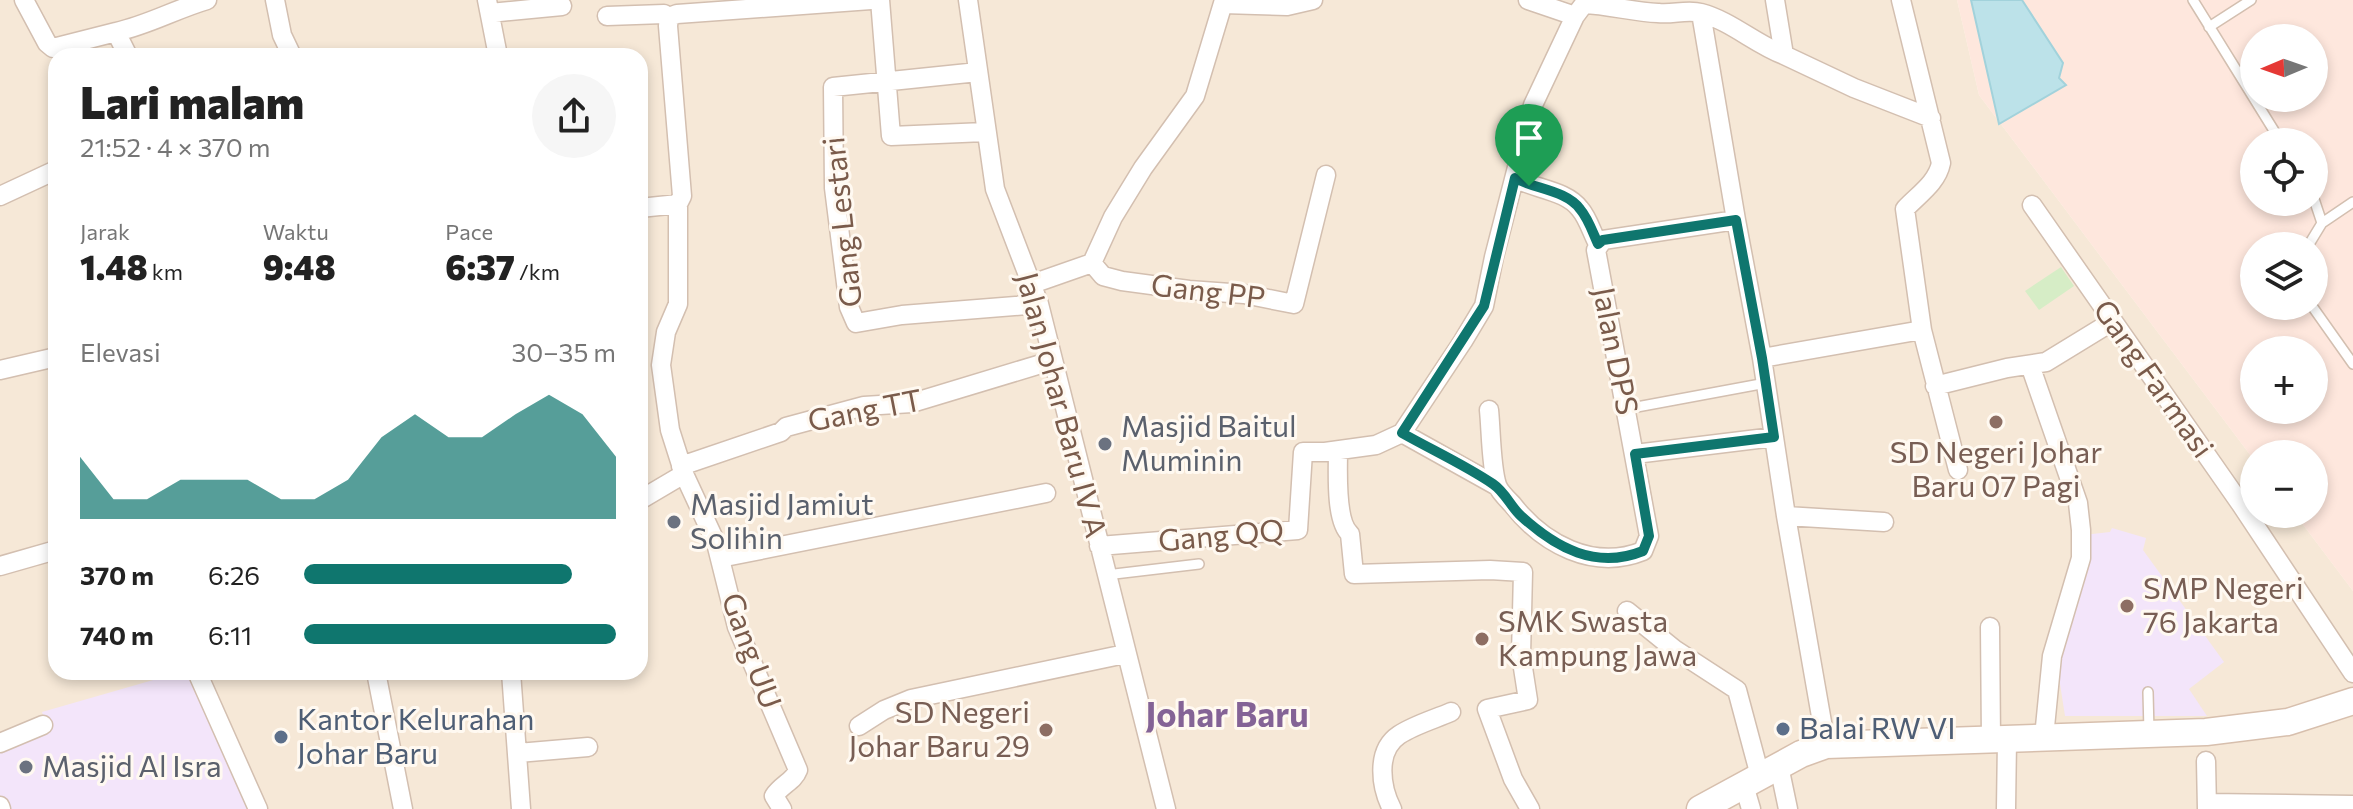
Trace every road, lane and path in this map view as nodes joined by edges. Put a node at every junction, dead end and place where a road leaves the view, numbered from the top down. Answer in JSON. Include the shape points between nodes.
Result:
{"nodes":[{"id":1,"x":24,"y":0,"type":"edge"},
{"id":2,"x":207,"y":0,"type":"edge"},
{"id":3,"x":275,"y":0,"type":"edge"},
{"id":4,"x":871,"y":0,"type":"edge"},
{"id":5,"x":880,"y":0,"type":"edge"},
{"id":6,"x":968,"y":0,"type":"edge"},
{"id":7,"x":1313,"y":0,"type":"edge"},
{"id":8,"x":1528,"y":0,"type":"edge"},
{"id":9,"x":1775,"y":0,"type":"edge"},
{"id":10,"x":1901,"y":0,"type":"edge"},
{"id":11,"x":2193,"y":0,"type":"edge"},
{"id":12,"x":2251,"y":0,"type":"edge"},
{"id":13,"x":1224,"y":2,"type":"edge"},
{"id":14,"x":562,"y":6,"type":"dead end"},
{"id":15,"x":488,"y":7,"type":"edge"},
{"id":16,"x":1582,"y":7,"type":"edge"},
{"id":17,"x":1693,"y":8,"type":"edge"},
{"id":18,"x":674,"y":10,"type":"edge"},
{"id":19,"x":607,"y":16,"type":"dead end"},
{"id":20,"x":2209,"y":27,"type":"junction"},
{"id":21,"x":116,"y":32,"type":"junction"},
{"id":22,"x":124,"y":48,"type":"edge"},
{"id":23,"x":288,"y":48,"type":"edge"},
{"id":24,"x":496,"y":48,"type":"edge"},
{"id":25,"x":1784,"y":51,"type":"junction"},
{"id":26,"x":978,"y":72,"type":"junction"},
{"id":27,"x":887,"y":81,"type":"junction"},
{"id":28,"x":1931,"y":118,"type":"junction"},
{"id":29,"x":2272,"y":128,"type":"edge"},
{"id":30,"x":985,"y":132,"type":"junction"},
{"id":31,"x":48,"y":174,"type":"edge"},
{"id":32,"x":1326,"y":175,"type":"dead end"},
{"id":33,"x":1515,"y":178,"type":"junction"},
{"id":34,"x":0,"y":196,"type":"edge"},
{"id":35,"x":2353,"y":202,"type":"edge"},
{"id":36,"x":678,"y":204,"type":"junction"},
{"id":37,"x":2032,"y":205,"type":"dead end"},
{"id":38,"x":648,"y":207,"type":"edge"},
{"id":39,"x":2320,"y":216,"type":"edge"},
{"id":40,"x":1736,"y":220,"type":"junction"},
{"id":41,"x":2322,"y":223,"type":"junction"},
{"id":42,"x":2317,"y":232,"type":"edge"},
{"id":43,"x":1598,"y":244,"type":"junction"},
{"id":44,"x":1092,"y":263,"type":"junction"},
{"id":45,"x":1032,"y":284,"type":"junction"},
{"id":46,"x":1039,"y":304,"type":"junction"},
{"id":47,"x":2322,"y":320,"type":"edge"},
{"id":48,"x":2113,"y":321,"type":"junction"},
{"id":49,"x":1922,"y":330,"type":"junction"},
{"id":50,"x":1762,"y":358,"type":"junction"},
{"id":51,"x":48,"y":359,"type":"edge"},
{"id":52,"x":1051,"y":361,"type":"junction"},
{"id":53,"x":2353,"y":364,"type":"edge"},
{"id":54,"x":2030,"y":365,"type":"junction"},
{"id":55,"x":0,"y":370,"type":"edge"},
{"id":56,"x":1766,"y":383,"type":"junction"},
{"id":57,"x":1935,"y":386,"type":"junction"},
{"id":58,"x":1626,"y":409,"type":"junction"},
{"id":59,"x":1489,"y":410,"type":"dead end"},
{"id":60,"x":1402,"y":433,"type":"junction"},
{"id":61,"x":1774,"y":437,"type":"junction"},
{"id":62,"x":1338,"y":451,"type":"junction"},
{"id":63,"x":1635,"y":454,"type":"junction"},
{"id":64,"x":682,"y":470,"type":"junction"},
{"id":65,"x":1958,"y":470,"type":"dead end"},
{"id":66,"x":1497,"y":486,"type":"junction"},
{"id":67,"x":1046,"y":493,"type":"dead end"},
{"id":68,"x":648,"y":494,"type":"edge"},
{"id":69,"x":1786,"y":516,"type":"junction"},
{"id":70,"x":1884,"y":522,"type":"dead end"},
{"id":71,"x":1099,"y":546,"type":"junction"},
{"id":72,"x":48,"y":552,"type":"edge"},
{"id":73,"x":720,"y":558,"type":"junction"},
{"id":74,"x":1199,"y":564,"type":"dead end"},
{"id":75,"x":0,"y":566,"type":"edge"},
{"id":76,"x":1106,"y":575,"type":"junction"},
{"id":77,"x":1627,"y":611,"type":"dead end"},
{"id":78,"x":1990,"y":627,"type":"dead end"},
{"id":79,"x":1125,"y":654,"type":"junction"},
{"id":80,"x":2353,"y":673,"type":"edge"},
{"id":81,"x":201,"y":680,"type":"edge"},
{"id":82,"x":378,"y":680,"type":"edge"},
{"id":83,"x":512,"y":680,"type":"edge"},
{"id":84,"x":2148,"y":692,"type":"dead end"},
{"id":85,"x":2353,"y":701,"type":"edge"},
{"id":86,"x":1451,"y":712,"type":"dead end"},
{"id":87,"x":43,"y":725,"type":"dead end"},
{"id":88,"x":859,"y":726,"type":"dead end"},
{"id":89,"x":2149,"y":733,"type":"junction"},
{"id":90,"x":2044,"y":737,"type":"junction"},
{"id":91,"x":1999,"y":741,"type":"junction"},
{"id":92,"x":0,"y":743,"type":"edge"},
{"id":93,"x":1826,"y":745,"type":"junction"},
{"id":94,"x":588,"y":747,"type":"dead end"},
{"id":95,"x":518,"y":753,"type":"junction"},
{"id":96,"x":2206,"y":761,"type":"dead end"},
{"id":97,"x":1759,"y":784,"type":"edge"},
{"id":98,"x":2353,"y":805,"type":"edge"},
{"id":99,"x":2208,"y":806,"type":"edge"},
{"id":100,"x":2272,"y":806,"type":"edge"},
{"id":101,"x":775,"y":807,"type":"edge"},
{"id":102,"x":258,"y":809,"type":"edge"},
{"id":103,"x":403,"y":809,"type":"edge"},
{"id":104,"x":521,"y":809,"type":"edge"},
{"id":105,"x":1166,"y":809,"type":"edge"},
{"id":106,"x":1392,"y":809,"type":"edge"},
{"id":107,"x":1530,"y":809,"type":"edge"},
{"id":108,"x":1700,"y":809,"type":"edge"},
{"id":109,"x":1788,"y":809,"type":"edge"},
{"id":110,"x":2006,"y":809,"type":"edge"}],
"edges":[{"from":1,"to":21,"type":"street","via":[[53,48]]},
{"from":2,"to":21,"type":"street"},
{"from":3,"to":23,"type":"street"},
{"from":4,"to":18,"type":"street"},
{"from":5,"to":27,"type":"street","name":"Gang Lestari"},
{"from":6,"to":26,"type":"street","name":"Jalan Johar Baru IV A"},
{"from":7,"to":13,"type":"street","via":[[1287,6]]},
{"from":8,"to":16,"type":"street"},
{"from":9,"to":25,"type":"street"},
{"from":10,"to":28,"type":"street"},
{"from":11,"to":20,"type":"lane"},
{"from":12,"to":20,"type":"lane"},
{"from":13,"to":44,"type":"street","via":[[1195,96],[1113,217]]},
{"from":14,"to":15,"type":"street"},
{"from":15,"to":24,"type":"street"},
{"from":16,"to":17,"type":"street","via":[[1612,5],[1662,14]]},
{"from":16,"to":33,"type":"street","via":[[1533,105]]},
{"from":17,"to":25,"type":"street"},
{"from":17,"to":40,"type":"street"},
{"from":18,"to":19,"type":"street"},
{"from":18,"to":36,"type":"street","name":"Gang UU","via":[[668,26],[682,196]]},
{"from":20,"to":29,"type":"lane"},
{"from":21,"to":22,"type":"street"},
{"from":25,"to":28,"type":"street","via":[[1854,88]]},
{"from":26,"to":27,"type":"street","name":"Gang Lestari"},
{"from":26,"to":30,"type":"street","name":"Jalan Johar Baru IV A"},
{"from":27,"to":30,"type":"street","name":"Gang Lestari","via":[[891,136]]},
{"from":27,"to":46,"type":"street","name":"Gang Lestari","via":[[833,87],[834,188],[852,319],[856,323]]},
{"from":28,"to":49,"type":"street","via":[[1939,173],[1905,209]]},
{"from":30,"to":45,"type":"street","name":"Jalan Johar Baru IV A","via":[[995,189]]},
{"from":31,"to":34,"type":"street"},
{"from":32,"to":44,"type":"street","name":"Gang PP","via":[[1294,304],[1122,281],[1103,276]]},
{"from":33,"to":43,"type":"street","via":[[1580,207]]},
{"from":33,"to":60,"type":"street","via":[[1484,306]]},
{"from":35,"to":41,"type":"lane"},
{"from":36,"to":38,"type":"street"},
{"from":36,"to":64,"type":"street","name":"Gang UU","via":[[678,304],[666,332],[661,365]]},
{"from":37,"to":48,"type":"street","name":"Gang Farmasi"},
{"from":39,"to":41,"type":"lane"},
{"from":40,"to":43,"type":"street","name":"Jalan DPS"},
{"from":40,"to":50,"type":"street"},
{"from":41,"to":42,"type":"lane"},
{"from":43,"to":58,"type":"street","name":"Jalan DPS"},
{"from":44,"to":45,"type":"street"},
{"from":45,"to":46,"type":"street","name":"Jalan Johar Baru IV A"},
{"from":46,"to":52,"type":"street","name":"Jalan Johar Baru IV A"},
{"from":47,"to":53,"type":"lane"},
{"from":48,"to":54,"type":"street","via":[[2058,357]]},
{"from":48,"to":80,"type":"street","name":"Gang Farmasi"},
{"from":49,"to":50,"type":"street"},
{"from":49,"to":57,"type":"street"},
{"from":50,"to":56,"type":"street"},
{"from":51,"to":55,"type":"street"},
{"from":52,"to":64,"type":"street","name":"Gang TT","via":[[912,403],[864,406],[786,427]]},
{"from":52,"to":71,"type":"street","name":"Jalan Johar Baru IV A"},
{"from":54,"to":57,"type":"street"},
{"from":54,"to":90,"type":"street","via":[[2078,503],[2081,530],[2081,558],[2052,656]]},
{"from":56,"to":58,"type":"lane"},
{"from":56,"to":61,"type":"street"},
{"from":57,"to":65,"type":"street"},
{"from":58,"to":63,"type":"street","name":"Jalan DPS"},
{"from":59,"to":66,"type":"street"},
{"from":60,"to":62,"type":"street","name":"Gang QQ","via":[[1376,445]]},
{"from":60,"to":66,"type":"street"},
{"from":61,"to":63,"type":"street","name":"Jalan DPS"},
{"from":61,"to":69,"type":"street"},
{"from":62,"to":71,"type":"street","name":"Gang QQ","via":[[1303,452],[1298,530]]},
{"from":62,"to":107,"type":"street","via":[[1340,507],[1343,528],[1350,534],[1354,574],[1523,572],[1521,655],[1528,700],[1487,709]]},
{"from":63,"to":66,"type":"street","name":"Jalan DPS","via":[[1649,536],[1643,551],[1626,558],[1585,556],[1558,546],[1520,515]]},
{"from":64,"to":68,"type":"street","name":"Gang TT"},
{"from":64,"to":73,"type":"street","name":"Gang UU"},
{"from":67,"to":73,"type":"street"},
{"from":69,"to":70,"type":"street"},
{"from":69,"to":93,"type":"street"},
{"from":71,"to":76,"type":"street","name":"Jalan Johar Baru IV A"},
{"from":72,"to":75,"type":"street"},
{"from":73,"to":101,"type":"street","name":"Gang UU","via":[[737,627],[798,770],[774,796]]},
{"from":74,"to":76,"type":"lane"},
{"from":76,"to":79,"type":"street","name":"Jalan Johar Baru IV A"},
{"from":77,"to":97,"type":"street","via":[[1737,690]]},
{"from":78,"to":91,"type":"street"},
{"from":79,"to":88,"type":"street","via":[[911,699]]},
{"from":79,"to":105,"type":"street","name":"Jalan Johar Baru IV A"},
{"from":81,"to":102,"type":"street"},
{"from":82,"to":103,"type":"street"},
{"from":83,"to":95,"type":"street"},
{"from":84,"to":89,"type":"lane"},
{"from":85,"to":89,"type":"street","via":[[2288,722]]},
{"from":86,"to":106,"type":"street","via":[[1389,744],[1382,778]]},
{"from":87,"to":92,"type":"street"},
{"from":89,"to":90,"type":"street"},
{"from":90,"to":91,"type":"street"},
{"from":91,"to":93,"type":"street"},
{"from":91,"to":110,"type":"street"},
{"from":93,"to":97,"type":"street"},
{"from":94,"to":95,"type":"street"},
{"from":95,"to":104,"type":"street"},
{"from":96,"to":99,"type":"street"},
{"from":97,"to":108,"type":"street"},
{"from":97,"to":109,"type":"street"},
{"from":98,"to":100,"type":"street"},
{"from":99,"to":100,"type":"street"}]}
